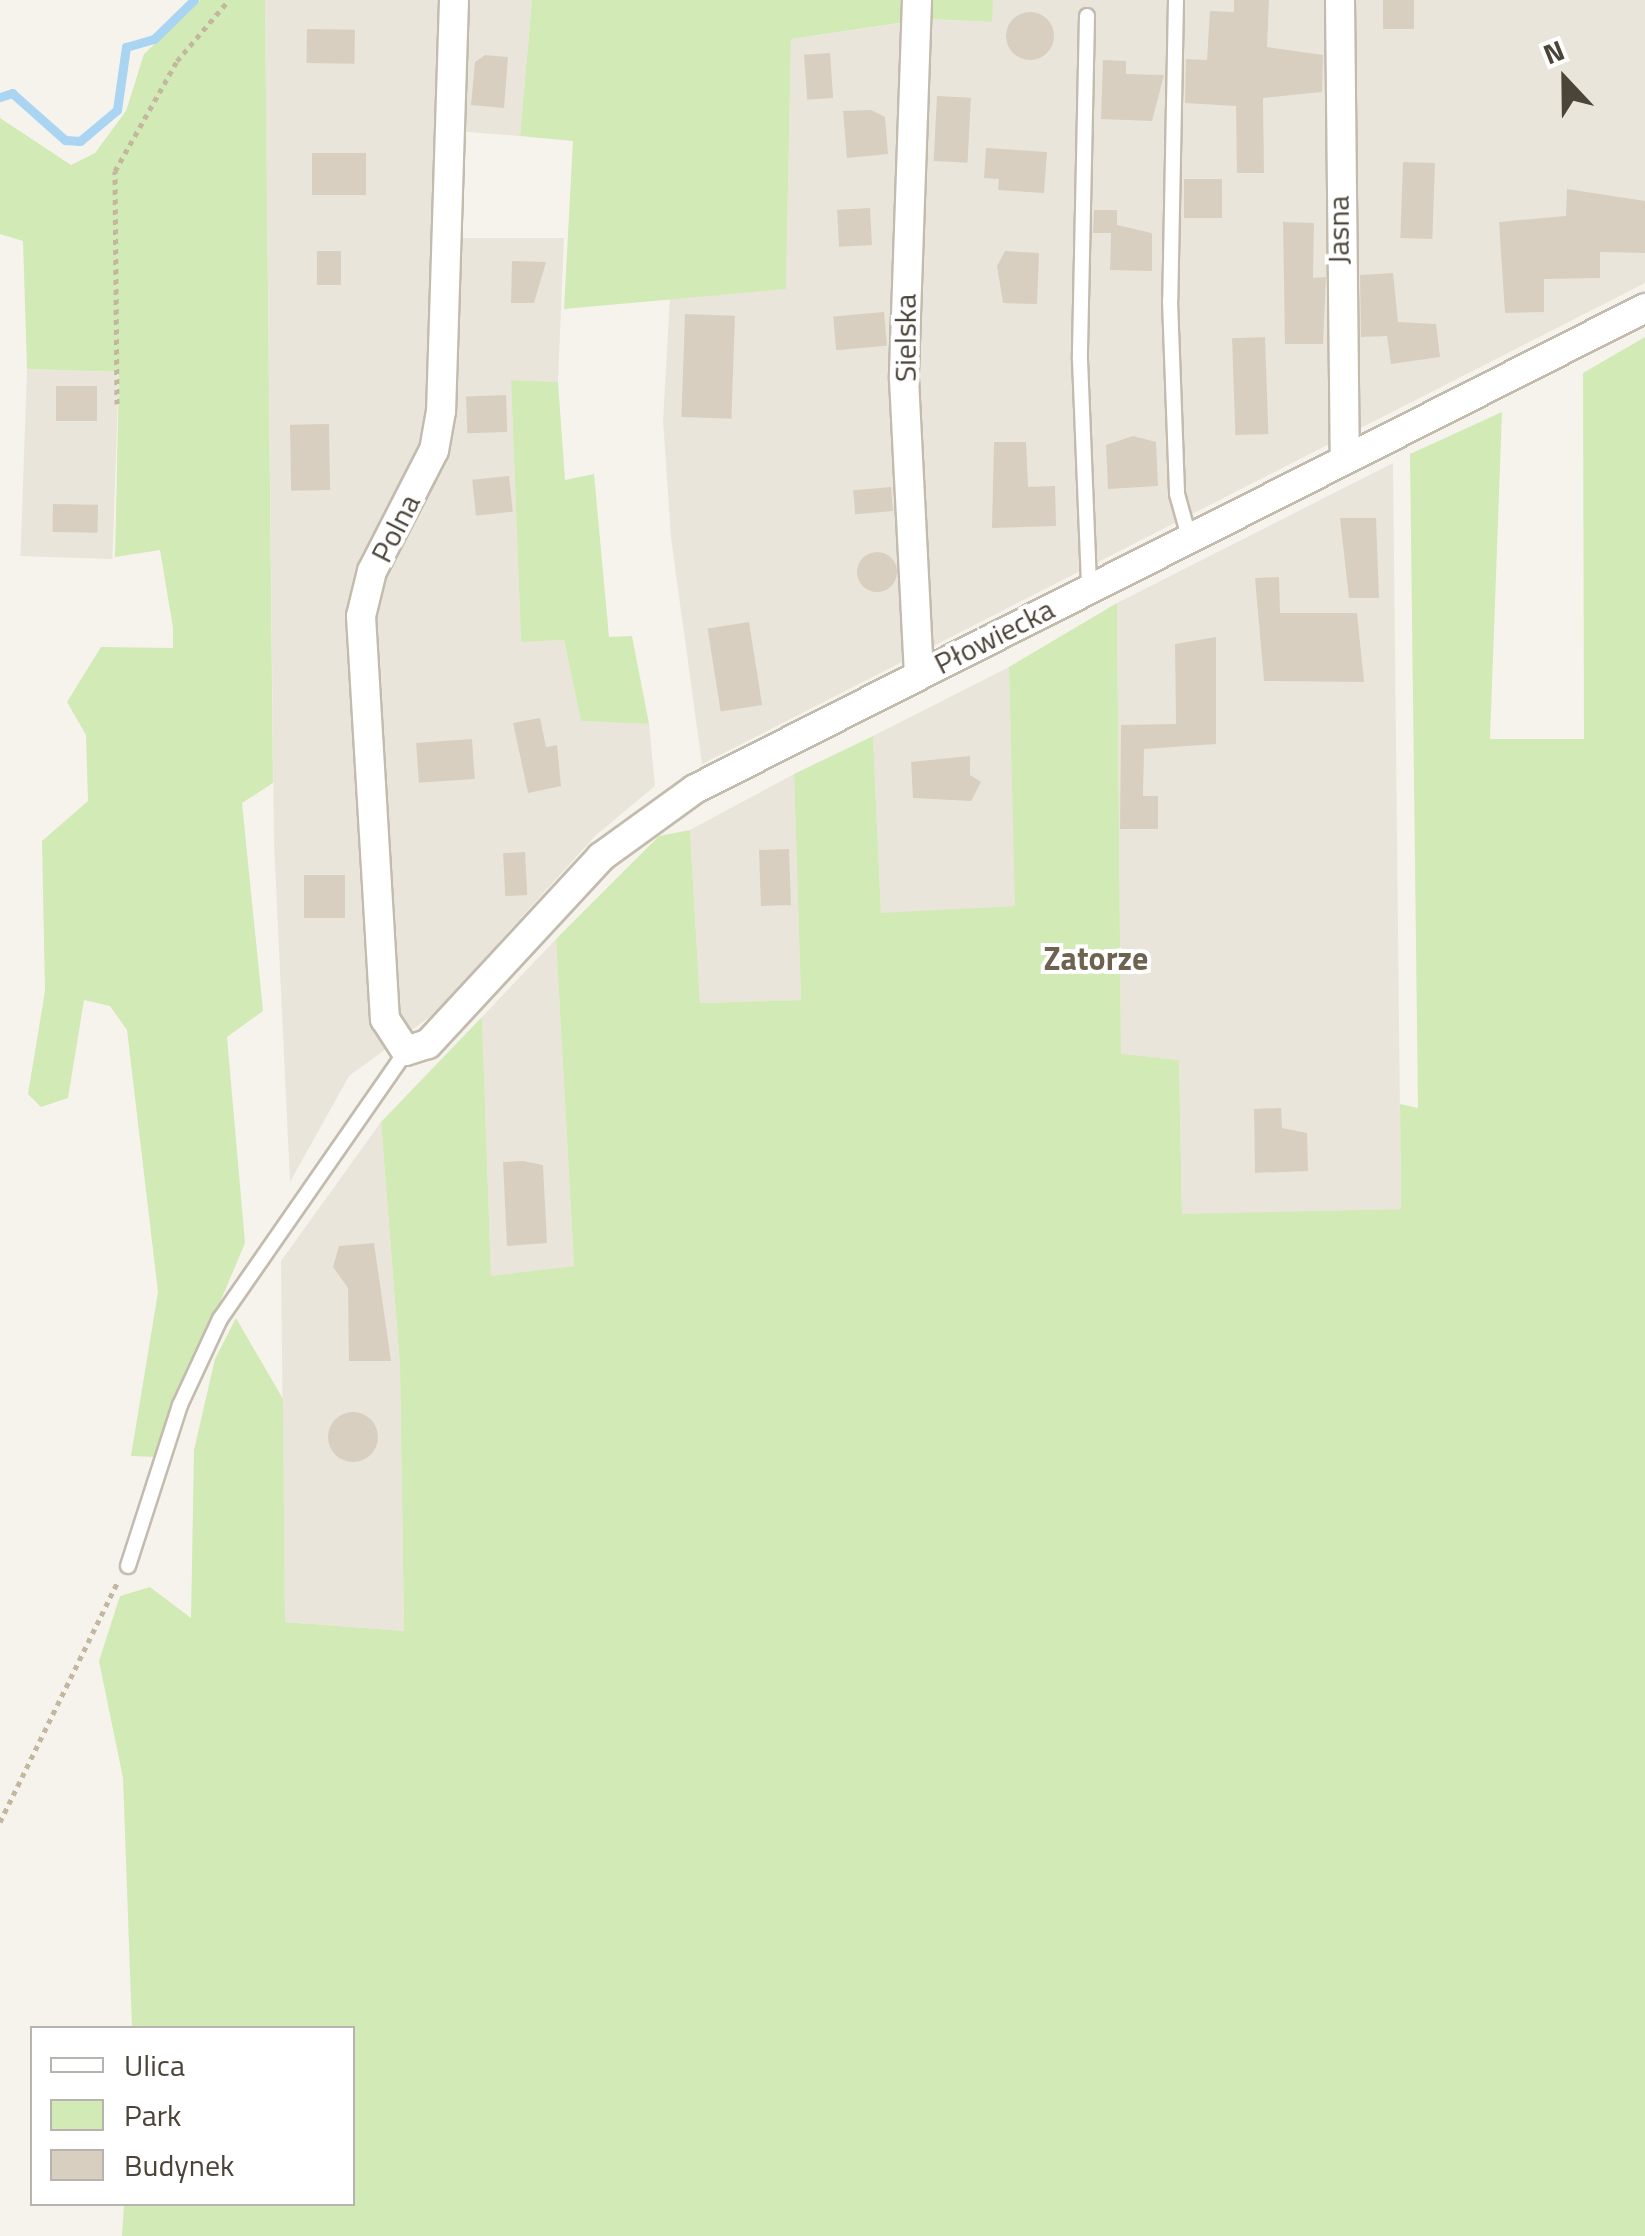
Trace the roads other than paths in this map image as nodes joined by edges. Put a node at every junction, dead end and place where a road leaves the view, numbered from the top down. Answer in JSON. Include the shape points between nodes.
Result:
{"nodes":[{"id":1,"x":454,"y":0,"type":"edge"},
{"id":2,"x":917,"y":0,"type":"edge"},
{"id":3,"x":1176,"y":0,"type":"edge"},
{"id":4,"x":1340,"y":0,"type":"edge"},
{"id":5,"x":1087,"y":16,"type":"dead end"},
{"id":6,"x":1645,"y":308,"type":"edge"},
{"id":7,"x":1345,"y":459,"type":"junction"},
{"id":8,"x":1189,"y":537,"type":"junction"},
{"id":9,"x":1088,"y":587,"type":"junction"},
{"id":10,"x":919,"y":675,"type":"junction"},
{"id":11,"x":406,"y":1050,"type":"junction"},
{"id":12,"x":128,"y":1566,"type":"road end"}],
"edges":[{"from":1,"to":11,"type":"street","name":"Polna","via":[[441,410],[434,450],[372,571],[361,616],[385,1019]]},
{"from":2,"to":10,"type":"street","name":"Sielska","via":[[904,379]]},
{"from":3,"to":8,"type":"lane","via":[[1170,301],[1177,494]]},
{"from":4,"to":7,"type":"street","name":"Jasna"},
{"from":5,"to":9,"type":"lane","via":[[1080,360]]},
{"from":6,"to":7,"type":"street","name":"Płowiecka"},
{"from":7,"to":8,"type":"street","name":"Płowiecka"},
{"from":8,"to":9,"type":"street","name":"Płowiecka"},
{"from":9,"to":10,"type":"street","name":"Płowiecka"},
{"from":10,"to":11,"type":"street","name":"Płowiecka","via":[[646,819],[428,1044]]},
{"from":11,"to":12,"type":"lane","via":[[220,1319],[180,1405]]}]}
